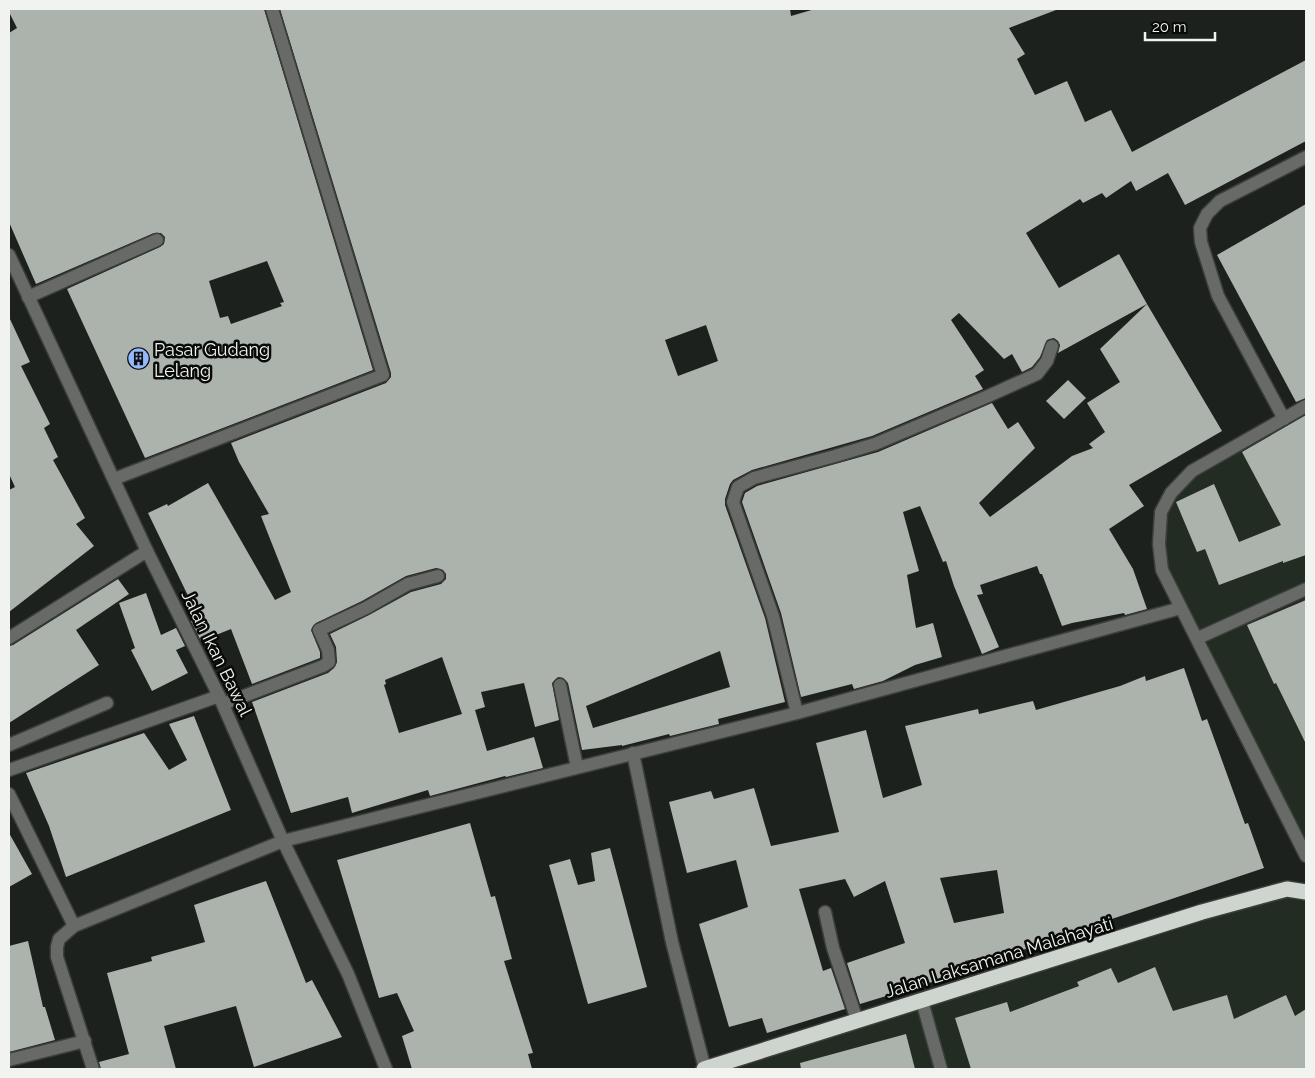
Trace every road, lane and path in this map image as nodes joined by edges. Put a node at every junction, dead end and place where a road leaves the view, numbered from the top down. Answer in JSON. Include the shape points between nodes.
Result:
{"nodes":[{"id":1,"x":272,"y":9,"type":"edge"},
{"id":2,"x":1306,"y":156,"type":"edge"},
{"id":3,"x":156,"y":240,"type":"dead end"},
{"id":4,"x":9,"y":255,"type":"edge"},
{"id":5,"x":28,"y":297,"type":"junction"},
{"id":6,"x":1052,"y":346,"type":"dead end"},
{"id":7,"x":1306,"y":406,"type":"edge"},
{"id":8,"x":1284,"y":419,"type":"junction"},
{"id":9,"x":114,"y":479,"type":"junction"},
{"id":10,"x":147,"y":551,"type":"junction"},
{"id":11,"x":438,"y":576,"type":"dead end"},
{"id":12,"x":1306,"y":589,"type":"edge"},
{"id":13,"x":1182,"y":608,"type":"junction"},
{"id":14,"x":9,"y":638,"type":"edge"},
{"id":15,"x":1198,"y":638,"type":"junction"},
{"id":16,"x":560,"y":685,"type":"dead end"},
{"id":17,"x":221,"y":700,"type":"junction"},
{"id":18,"x":107,"y":703,"type":"dead end"},
{"id":19,"x":797,"y":713,"type":"junction"},
{"id":20,"x":9,"y":745,"type":"edge"},
{"id":21,"x":633,"y":753,"type":"junction"},
{"id":22,"x":577,"y":767,"type":"junction"},
{"id":23,"x":9,"y":770,"type":"edge"},
{"id":24,"x":9,"y":794,"type":"edge"},
{"id":25,"x":283,"y":841,"type":"junction"},
{"id":26,"x":1306,"y":856,"type":"edge"},
{"id":27,"x":1306,"y":892,"type":"edge"},
{"id":28,"x":824,"y":912,"type":"dead end"},
{"id":29,"x":74,"y":926,"type":"junction"},
{"id":30,"x":922,"y":1001,"type":"junction"},
{"id":31,"x":858,"y":1020,"type":"junction"},
{"id":32,"x":85,"y":1041,"type":"junction"},
{"id":33,"x":9,"y":1060,"type":"edge"},
{"id":34,"x":93,"y":1069,"type":"edge"},
{"id":35,"x":386,"y":1069,"type":"edge"},
{"id":36,"x":705,"y":1069,"type":"edge"},
{"id":37,"x":941,"y":1069,"type":"edge"}],
"edges":[{"from":1,"to":9,"type":"street","via":[[383,374]]},
{"from":2,"to":8,"type":"street","via":[[1220,201],[1207,214],[1200,228],[1201,242],[1218,296]]},
{"from":3,"to":5,"type":"street"},
{"from":4,"to":5,"type":"street","name":"Jalan Ikan Bawal"},
{"from":5,"to":9,"type":"street","name":"Jalan Ikan Bawal"},
{"from":6,"to":19,"type":"street","via":[[1047,361],[1037,374],[986,397],[875,444],[754,478],[738,487],[733,502],[772,616]]},
{"from":7,"to":8,"type":"street"},
{"from":8,"to":13,"type":"street","via":[[1192,471],[1170,494],[1161,512],[1159,544],[1162,570]]},
{"from":9,"to":10,"type":"street","name":"Jalan Ikan Bawal"},
{"from":10,"to":14,"type":"street"},
{"from":10,"to":17,"type":"street","name":"Jalan Ikan Bawal"},
{"from":11,"to":17,"type":"street","via":[[408,584],[319,630],[328,650],[329,662],[323,666]]},
{"from":12,"to":15,"type":"street"},
{"from":13,"to":15,"type":"street"},
{"from":13,"to":19,"type":"street"},
{"from":15,"to":26,"type":"street"},
{"from":16,"to":22,"type":"street"},
{"from":17,"to":23,"type":"street"},
{"from":17,"to":25,"type":"street","name":"Jalan Ikan Bawal"},
{"from":18,"to":20,"type":"street"},
{"from":19,"to":21,"type":"street"},
{"from":21,"to":22,"type":"street"},
{"from":21,"to":36,"type":"street","via":[[672,942]]},
{"from":22,"to":25,"type":"street"},
{"from":24,"to":29,"type":"street"},
{"from":25,"to":29,"type":"street"},
{"from":25,"to":35,"type":"street","name":"Jalan Ikan Bawal","via":[[348,974]]},
{"from":27,"to":30,"type":"highway","name":"Jalan Laksamana Malahayati","via":[[1287,889],[1202,912]]},
{"from":28,"to":31,"type":"street"},
{"from":29,"to":32,"type":"street","via":[[60,939],[57,957]]},
{"from":30,"to":31,"type":"highway","name":"Jalan Laksamana Malahayati"},
{"from":30,"to":37,"type":"street"},
{"from":31,"to":36,"type":"highway","name":"Jalan Laksamana Malahayati"},
{"from":32,"to":33,"type":"street"},
{"from":32,"to":34,"type":"street"}]}
